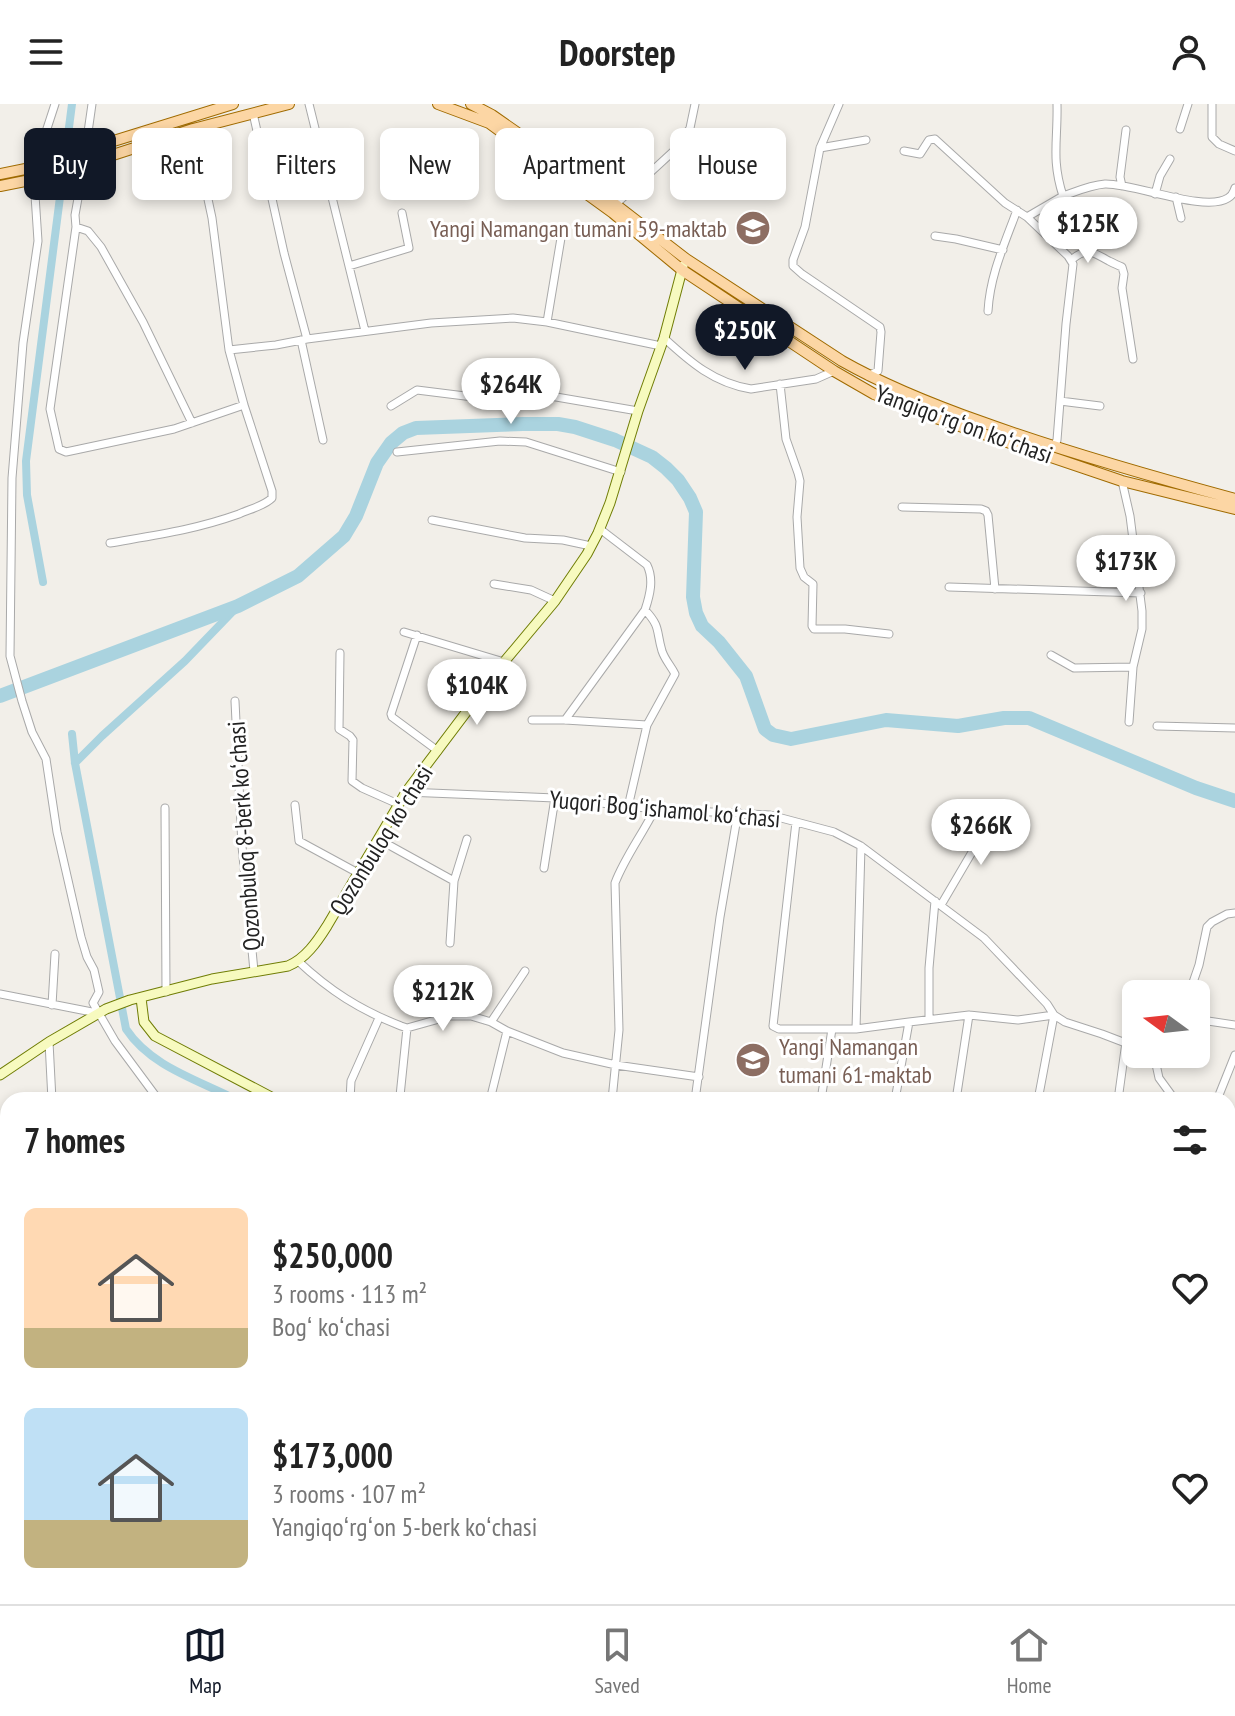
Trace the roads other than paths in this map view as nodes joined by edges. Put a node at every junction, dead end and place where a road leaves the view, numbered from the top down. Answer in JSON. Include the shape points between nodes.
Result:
{"nodes":[{"id":1,"x":55,"y":104,"type":"edge"},
{"id":2,"x":92,"y":104,"type":"edge"},
{"id":3,"x":233,"y":104,"type":"edge"},
{"id":4,"x":289,"y":104,"type":"edge"},
{"id":5,"x":309,"y":104,"type":"edge"},
{"id":6,"x":438,"y":104,"type":"edge"},
{"id":7,"x":471,"y":104,"type":"edge"},
{"id":8,"x":695,"y":104,"type":"edge"},
{"id":9,"x":839,"y":104,"type":"edge"},
{"id":10,"x":1057,"y":104,"type":"edge"},
{"id":11,"x":1188,"y":104,"type":"edge"},
{"id":12,"x":1212,"y":104,"type":"edge"},
{"id":13,"x":253,"y":113,"type":"junction"},
{"id":14,"x":47,"y":128,"type":"edge"},
{"id":15,"x":89,"y":128,"type":"edge"},
{"id":16,"x":197,"y":128,"type":"edge"},
{"id":17,"x":1180,"y":129,"type":"dead end"},
{"id":18,"x":1126,"y":130,"type":"dead end"},
{"id":19,"x":116,"y":140,"type":"edge"},
{"id":20,"x":866,"y":140,"type":"dead end"},
{"id":21,"x":820,"y":148,"type":"junction"},
{"id":22,"x":904,"y":151,"type":"dead end"},
{"id":23,"x":1235,"y":151,"type":"edge"},
{"id":24,"x":1170,"y":159,"type":"dead end"},
{"id":25,"x":24,"y":169,"type":"edge"},
{"id":26,"x":0,"y":174,"type":"edge"},
{"id":27,"x":24,"y":181,"type":"edge"},
{"id":28,"x":0,"y":186,"type":"edge"},
{"id":29,"x":1122,"y":186,"type":"junction"},
{"id":30,"x":1235,"y":188,"type":"edge"},
{"id":31,"x":1155,"y":194,"type":"junction"},
{"id":32,"x":1063,"y":196,"type":"junction"},
{"id":33,"x":1176,"y":197,"type":"junction"},
{"id":34,"x":39,"y":200,"type":"edge"},
{"id":35,"x":77,"y":200,"type":"edge"},
{"id":36,"x":208,"y":200,"type":"edge"},
{"id":37,"x":616,"y":204,"type":"junction"},
{"id":38,"x":1017,"y":210,"type":"junction"},
{"id":39,"x":402,"y":213,"type":"dead end"},
{"id":40,"x":1027,"y":217,"type":"junction"},
{"id":41,"x":1181,"y":218,"type":"dead end"},
{"id":42,"x":76,"y":227,"type":"junction"},
{"id":43,"x":935,"y":236,"type":"dead end"},
{"id":44,"x":561,"y":238,"type":"dead end"},
{"id":45,"x":1003,"y":250,"type":"junction"},
{"id":46,"x":1071,"y":260,"type":"junction"},
{"id":47,"x":684,"y":265,"type":"junction"},
{"id":48,"x":349,"y":266,"type":"junction"},
{"id":49,"x":988,"y":311,"type":"dead end"},
{"id":50,"x":547,"y":322,"type":"junction"},
{"id":51,"x":365,"y":331,"type":"junction"},
{"id":52,"x":304,"y":340,"type":"junction"},
{"id":53,"x":662,"y":342,"type":"junction"},
{"id":54,"x":229,"y":350,"type":"junction"},
{"id":55,"x":1133,"y":359,"type":"dead end"},
{"id":56,"x":834,"y":371,"type":"junction"},
{"id":57,"x":868,"y":376,"type":"junction"},
{"id":58,"x":780,"y":384,"type":"junction"},
{"id":59,"x":1060,"y":401,"type":"junction"},
{"id":60,"x":244,"y":405,"type":"junction"},
{"id":61,"x":391,"y":406,"type":"dead end"},
{"id":62,"x":1100,"y":406,"type":"dead end"},
{"id":63,"x":638,"y":411,"type":"junction"},
{"id":64,"x":192,"y":423,"type":"junction"},
{"id":65,"x":323,"y":440,"type":"dead end"},
{"id":66,"x":1054,"y":447,"type":"junction"},
{"id":67,"x":397,"y":452,"type":"dead end"},
{"id":68,"x":621,"y":472,"type":"junction"},
{"id":69,"x":1122,"y":481,"type":"junction"},
{"id":70,"x":1235,"y":499,"type":"edge"},
{"id":71,"x":902,"y":507,"type":"dead end"},
{"id":72,"x":1235,"y":509,"type":"edge"},
{"id":73,"x":432,"y":520,"type":"dead end"},
{"id":74,"x":600,"y":529,"type":"junction"},
{"id":75,"x":110,"y":543,"type":"dead end"},
{"id":76,"x":591,"y":546,"type":"junction"},
{"id":77,"x":494,"y":584,"type":"dead end"},
{"id":78,"x":949,"y":587,"type":"dead end"},
{"id":79,"x":995,"y":589,"type":"junction"},
{"id":80,"x":1141,"y":593,"type":"junction"},
{"id":81,"x":555,"y":601,"type":"junction"},
{"id":82,"x":645,"y":610,"type":"junction"},
{"id":83,"x":404,"y":632,"type":"dead end"},
{"id":84,"x":889,"y":634,"type":"dead end"},
{"id":85,"x":417,"y":635,"type":"junction"},
{"id":86,"x":340,"y":653,"type":"dead end"},
{"id":87,"x":1051,"y":655,"type":"dead end"},
{"id":88,"x":504,"y":662,"type":"junction"},
{"id":89,"x":1133,"y":667,"type":"junction"},
{"id":90,"x":235,"y":701,"type":"dead end"},
{"id":91,"x":532,"y":720,"type":"dead end"},
{"id":92,"x":565,"y":720,"type":"junction"},
{"id":93,"x":1129,"y":722,"type":"dead end"},
{"id":94,"x":647,"y":725,"type":"junction"},
{"id":95,"x":1157,"y":726,"type":"dead end"},
{"id":96,"x":1235,"y":728,"type":"edge"},
{"id":97,"x":438,"y":751,"type":"junction"},
{"id":98,"x":406,"y":792,"type":"junction"},
{"id":99,"x":555,"y":798,"type":"junction"},
{"id":100,"x":398,"y":804,"type":"junction"},
{"id":101,"x":295,"y":805,"type":"dead end"},
{"id":102,"x":628,"y":807,"type":"junction"},
{"id":103,"x":165,"y":808,"type":"dead end"},
{"id":104,"x":655,"y":809,"type":"junction"},
{"id":105,"x":738,"y":812,"type":"junction"},
{"id":106,"x":995,"y":813,"type":"dead end"},
{"id":107,"x":796,"y":822,"type":"junction"},
{"id":108,"x":378,"y":839,"type":"junction"},
{"id":109,"x":467,"y":839,"type":"dead end"},
{"id":110,"x":861,"y":846,"type":"junction"},
{"id":111,"x":544,"y":868,"type":"dead end"},
{"id":112,"x":358,"y":873,"type":"junction"},
{"id":113,"x":454,"y":881,"type":"junction"},
{"id":114,"x":938,"y":903,"type":"junction"},
{"id":115,"x":1235,"y":913,"type":"edge"},
{"id":116,"x":450,"y":943,"type":"dead end"},
{"id":117,"x":55,"y":954,"type":"dead end"},
{"id":118,"x":298,"y":961,"type":"junction"},
{"id":119,"x":254,"y":971,"type":"junction"},
{"id":120,"x":525,"y":971,"type":"dead end"},
{"id":121,"x":1194,"y":980,"type":"edge"},
{"id":122,"x":166,"y":992,"type":"junction"},
{"id":123,"x":0,"y":994,"type":"edge"},
{"id":124,"x":136,"y":999,"type":"junction"},
{"id":125,"x":52,"y":1005,"type":"junction"},
{"id":126,"x":102,"y":1011,"type":"junction"},
{"id":127,"x":969,"y":1015,"type":"junction"},
{"id":128,"x":1054,"y":1015,"type":"junction"},
{"id":129,"x":379,"y":1018,"type":"junction"},
{"id":130,"x":929,"y":1018,"type":"junction"},
{"id":131,"x":491,"y":1022,"type":"junction"},
{"id":132,"x":909,"y":1022,"type":"junction"},
{"id":133,"x":1210,"y":1022,"type":"edge"},
{"id":134,"x":1235,"y":1025,"type":"edge"},
{"id":135,"x":407,"y":1028,"type":"junction"},
{"id":136,"x":832,"y":1029,"type":"junction"},
{"id":137,"x":856,"y":1029,"type":"junction"},
{"id":138,"x":507,"y":1031,"type":"junction"},
{"id":139,"x":1122,"y":1041,"type":"edge"},
{"id":140,"x":49,"y":1042,"type":"junction"},
{"id":141,"x":1235,"y":1055,"type":"edge"},
{"id":142,"x":616,"y":1065,"type":"junction"},
{"id":143,"x":1122,"y":1068,"type":"edge"},
{"id":144,"x":1156,"y":1068,"type":"edge"},
{"id":145,"x":0,"y":1075,"type":"edge"},
{"id":146,"x":699,"y":1077,"type":"junction"},
{"id":147,"x":52,"y":1092,"type":"edge"},
{"id":148,"x":153,"y":1092,"type":"edge"},
{"id":149,"x":262,"y":1092,"type":"edge"},
{"id":150,"x":350,"y":1092,"type":"edge"},
{"id":151,"x":400,"y":1092,"type":"edge"},
{"id":152,"x":492,"y":1092,"type":"edge"},
{"id":153,"x":613,"y":1092,"type":"edge"},
{"id":154,"x":696,"y":1092,"type":"edge"},
{"id":155,"x":822,"y":1092,"type":"edge"},
{"id":156,"x":896,"y":1092,"type":"edge"},
{"id":157,"x":957,"y":1092,"type":"edge"},
{"id":158,"x":1040,"y":1092,"type":"edge"},
{"id":159,"x":1119,"y":1092,"type":"edge"},
{"id":160,"x":1169,"y":1092,"type":"edge"},
{"id":161,"x":1220,"y":1092,"type":"edge"}],
"edges":[{"from":1,"to":14,"type":"street"},
{"from":2,"to":15,"type":"street"},
{"from":3,"to":19,"type":"main road"},
{"from":4,"to":13,"type":"main road"},
{"from":5,"to":48,"type":"street"},
{"from":6,"to":47,"type":"main road","name":"Yangiqoʻrgʻon koʻchasi","via":[[489,123]]},
{"from":7,"to":37,"type":"main road","name":"Yangiqoʻrgʻon koʻchasi"},
{"from":8,"to":37,"type":"street","via":[[690,128],[678,147]]},
{"from":9,"to":21,"type":"street"},
{"from":10,"to":32,"type":"street","via":[[1055,162]]},
{"from":11,"to":17,"type":"street"},
{"from":12,"to":23,"type":"street","via":[[1212,137]]},
{"from":13,"to":16,"type":"main road"},
{"from":13,"to":52,"type":"street"},
{"from":18,"to":29,"type":"street"},
{"from":20,"to":21,"type":"street"},
{"from":21,"to":57,"type":"street","via":[[793,266],[880,327],[878,371]]},
{"from":22,"to":38,"type":"street","via":[[922,153],[935,139]]},
{"from":24,"to":31,"type":"street"},
{"from":25,"to":26,"type":"main road"},
{"from":27,"to":28,"type":"main road"},
{"from":29,"to":31,"type":"street"},
{"from":29,"to":32,"type":"street","via":[[1106,184]]},
{"from":30,"to":33,"type":"street","via":[[1228,198],[1214,202]]},
{"from":31,"to":33,"type":"street"},
{"from":32,"to":40,"type":"street"},
{"from":33,"to":41,"type":"street"},
{"from":34,"to":126,"type":"street","via":[[12,465],[10,656],[32,732],[46,759],[57,832],[99,992],[93,1003]]},
{"from":35,"to":42,"type":"street"},
{"from":36,"to":54,"type":"street"},
{"from":37,"to":47,"type":"main road","name":"Yangiqoʻrgʻon koʻchasi"},
{"from":38,"to":40,"type":"street"},
{"from":38,"to":45,"type":"street"},
{"from":39,"to":48,"type":"street","via":[[409,248]]},
{"from":40,"to":46,"type":"street"},
{"from":42,"to":64,"type":"street","via":[[88,231],[101,247]]},
{"from":42,"to":64,"type":"street","via":[[50,409],[59,449],[66,452]]},
{"from":43,"to":45,"type":"street"},
{"from":44,"to":50,"type":"street"},
{"from":45,"to":49,"type":"street"},
{"from":46,"to":55,"type":"street","via":[[1094,252],[1122,267]]},
{"from":46,"to":59,"type":"street"},
{"from":47,"to":53,"type":"main road","name":"Qozonbuloq koʻchasi"},
{"from":47,"to":56,"type":"main road","name":"Yangiqoʻrgʻon koʻchasi"},
{"from":47,"to":57,"type":"main road","name":"Yangiqoʻrgʻon koʻchasi"},
{"from":48,"to":51,"type":"street"},
{"from":50,"to":51,"type":"street","via":[[513,318]]},
{"from":50,"to":53,"type":"street"},
{"from":51,"to":52,"type":"street"},
{"from":52,"to":54,"type":"street"},
{"from":52,"to":65,"type":"street"},
{"from":53,"to":58,"type":"street","via":[[723,381],[751,389]]},
{"from":53,"to":63,"type":"main road","name":"Qozonbuloq koʻchasi"},
{"from":54,"to":60,"type":"street"},
{"from":56,"to":58,"type":"street"},
{"from":56,"to":69,"type":"main road","name":"Yangiqoʻrgʻon koʻchasi","via":[[874,394],[933,417]]},
{"from":57,"to":66,"type":"main road","name":"Yangiqoʻrgʻon koʻchasi"},
{"from":58,"to":84,"type":"street","via":[[786,439],[800,481],[800,568],[813,584],[812,626]]},
{"from":59,"to":62,"type":"street"},
{"from":59,"to":66,"type":"street"},
{"from":60,"to":64,"type":"street"},
{"from":60,"to":75,"type":"street","via":[[272,491],[270,501],[208,525]]},
{"from":61,"to":63,"type":"street","via":[[417,390],[481,398],[527,392]]},
{"from":63,"to":68,"type":"main road","name":"Qozonbuloq koʻchasi"},
{"from":66,"to":70,"type":"main road","name":"Yangiqoʻrgʻon koʻchasi"},
{"from":67,"to":68,"type":"street","via":[[526,442]]},
{"from":68,"to":74,"type":"main road","name":"Qozonbuloq koʻchasi"},
{"from":69,"to":72,"type":"main road","name":"Yangiqoʻrgʻon koʻchasi"},
{"from":69,"to":80,"type":"street"},
{"from":71,"to":79,"type":"street","via":[[986,511]]},
{"from":73,"to":76,"type":"street"},
{"from":74,"to":76,"type":"main road","name":"Qozonbuloq koʻchasi"},
{"from":74,"to":82,"type":"street","via":[[647,565],[651,581]]},
{"from":76,"to":81,"type":"main road","name":"Qozonbuloq koʻchasi"},
{"from":77,"to":81,"type":"street","via":[[531,590]]},
{"from":78,"to":79,"type":"street"},
{"from":79,"to":80,"type":"street"},
{"from":80,"to":89,"type":"street","via":[[1142,629]]},
{"from":81,"to":88,"type":"main road","name":"Qozonbuloq koʻchasi"},
{"from":82,"to":92,"type":"street"},
{"from":82,"to":94,"type":"street","via":[[654,619],[675,674]]},
{"from":83,"to":85,"type":"street"},
{"from":85,"to":88,"type":"street"},
{"from":85,"to":97,"type":"street","via":[[391,714]]},
{"from":86,"to":100,"type":"street","via":[[339,729],[353,740],[352,781]]},
{"from":87,"to":89,"type":"street","via":[[1074,668]]},
{"from":88,"to":97,"type":"main road","name":"Qozonbuloq koʻchasi"},
{"from":89,"to":93,"type":"street"},
{"from":90,"to":119,"type":"street","name":"Qozonbuloq 8-berk koʻchasi"},
{"from":91,"to":92,"type":"street"},
{"from":92,"to":94,"type":"street"},
{"from":94,"to":102,"type":"street"},
{"from":95,"to":96,"type":"street"},
{"from":97,"to":98,"type":"main road","name":"Qozonbuloq koʻchasi"},
{"from":98,"to":99,"type":"street","name":"Yuqori Bogʻishamol koʻchasi"},
{"from":98,"to":100,"type":"main road","name":"Qozonbuloq koʻchasi"},
{"from":99,"to":102,"type":"street","name":"Yuqori Bogʻishamol koʻchasi"},
{"from":99,"to":111,"type":"street"},
{"from":100,"to":108,"type":"main road","name":"Qozonbuloq koʻchasi"},
{"from":101,"to":112,"type":"street","via":[[299,841]]},
{"from":102,"to":104,"type":"street","name":"Yuqori Bogʻishamol koʻchasi"},
{"from":103,"to":122,"type":"street"},
{"from":104,"to":105,"type":"street","name":"Yuqori Bogʻishamol koʻchasi"},
{"from":104,"to":142,"type":"street","via":[[615,883]]},
{"from":105,"to":107,"type":"street","name":"Yuqori Bogʻishamol koʻchasi"},
{"from":105,"to":146,"type":"street"},
{"from":106,"to":114,"type":"street"},
{"from":107,"to":110,"type":"street","name":"Yuqori Bogʻishamol koʻchasi"},
{"from":107,"to":136,"type":"street","via":[[773,1026]]},
{"from":108,"to":112,"type":"main road","name":"Qozonbuloq koʻchasi"},
{"from":108,"to":113,"type":"street"},
{"from":109,"to":113,"type":"street"},
{"from":110,"to":114,"type":"street","name":"Yuqori Bogʻishamol koʻchasi"},
{"from":110,"to":137,"type":"street"},
{"from":112,"to":118,"type":"main road","name":"Qozonbuloq koʻchasi","via":[[327,926]]},
{"from":113,"to":116,"type":"street"},
{"from":114,"to":128,"type":"street","name":"Yuqori Bogʻishamol koʻchasi","via":[[1003,956]]},
{"from":114,"to":130,"type":"street"},
{"from":115,"to":121,"type":"street","via":[[1207,927]]},
{"from":117,"to":125,"type":"street"},
{"from":118,"to":119,"type":"main road"},
{"from":118,"to":129,"type":"street","via":[[319,981]]},
{"from":119,"to":122,"type":"main road"},
{"from":120,"to":131,"type":"street"},
{"from":122,"to":124,"type":"main road"},
{"from":123,"to":125,"type":"street"},
{"from":124,"to":126,"type":"main road"},
{"from":124,"to":149,"type":"main road","via":[[144,1022],[158,1038]]},
{"from":125,"to":126,"type":"street"},
{"from":126,"to":140,"type":"main road"},
{"from":126,"to":148,"type":"street","via":[[115,1041]]},
{"from":127,"to":128,"type":"street","via":[[1018,1020]]},
{"from":127,"to":130,"type":"street"},
{"from":127,"to":157,"type":"street"},
{"from":128,"to":139,"type":"street","name":"Yuqori Bogʻishamol koʻchasi"},
{"from":128,"to":158,"type":"street"},
{"from":129,"to":135,"type":"street"},
{"from":129,"to":150,"type":"street"},
{"from":130,"to":132,"type":"street"},
{"from":131,"to":135,"type":"street","via":[[450,1016]]},
{"from":131,"to":138,"type":"street"},
{"from":132,"to":137,"type":"street"},
{"from":132,"to":156,"type":"street"},
{"from":133,"to":134,"type":"street"},
{"from":135,"to":151,"type":"street"},
{"from":136,"to":137,"type":"street"},
{"from":136,"to":155,"type":"street"},
{"from":138,"to":142,"type":"street","via":[[563,1053]]},
{"from":138,"to":152,"type":"street"},
{"from":140,"to":145,"type":"main road"},
{"from":140,"to":147,"type":"street"},
{"from":141,"to":161,"type":"street"},
{"from":142,"to":146,"type":"street"},
{"from":142,"to":153,"type":"street"},
{"from":143,"to":159,"type":"street"},
{"from":144,"to":160,"type":"street"},
{"from":146,"to":154,"type":"street"}]}
